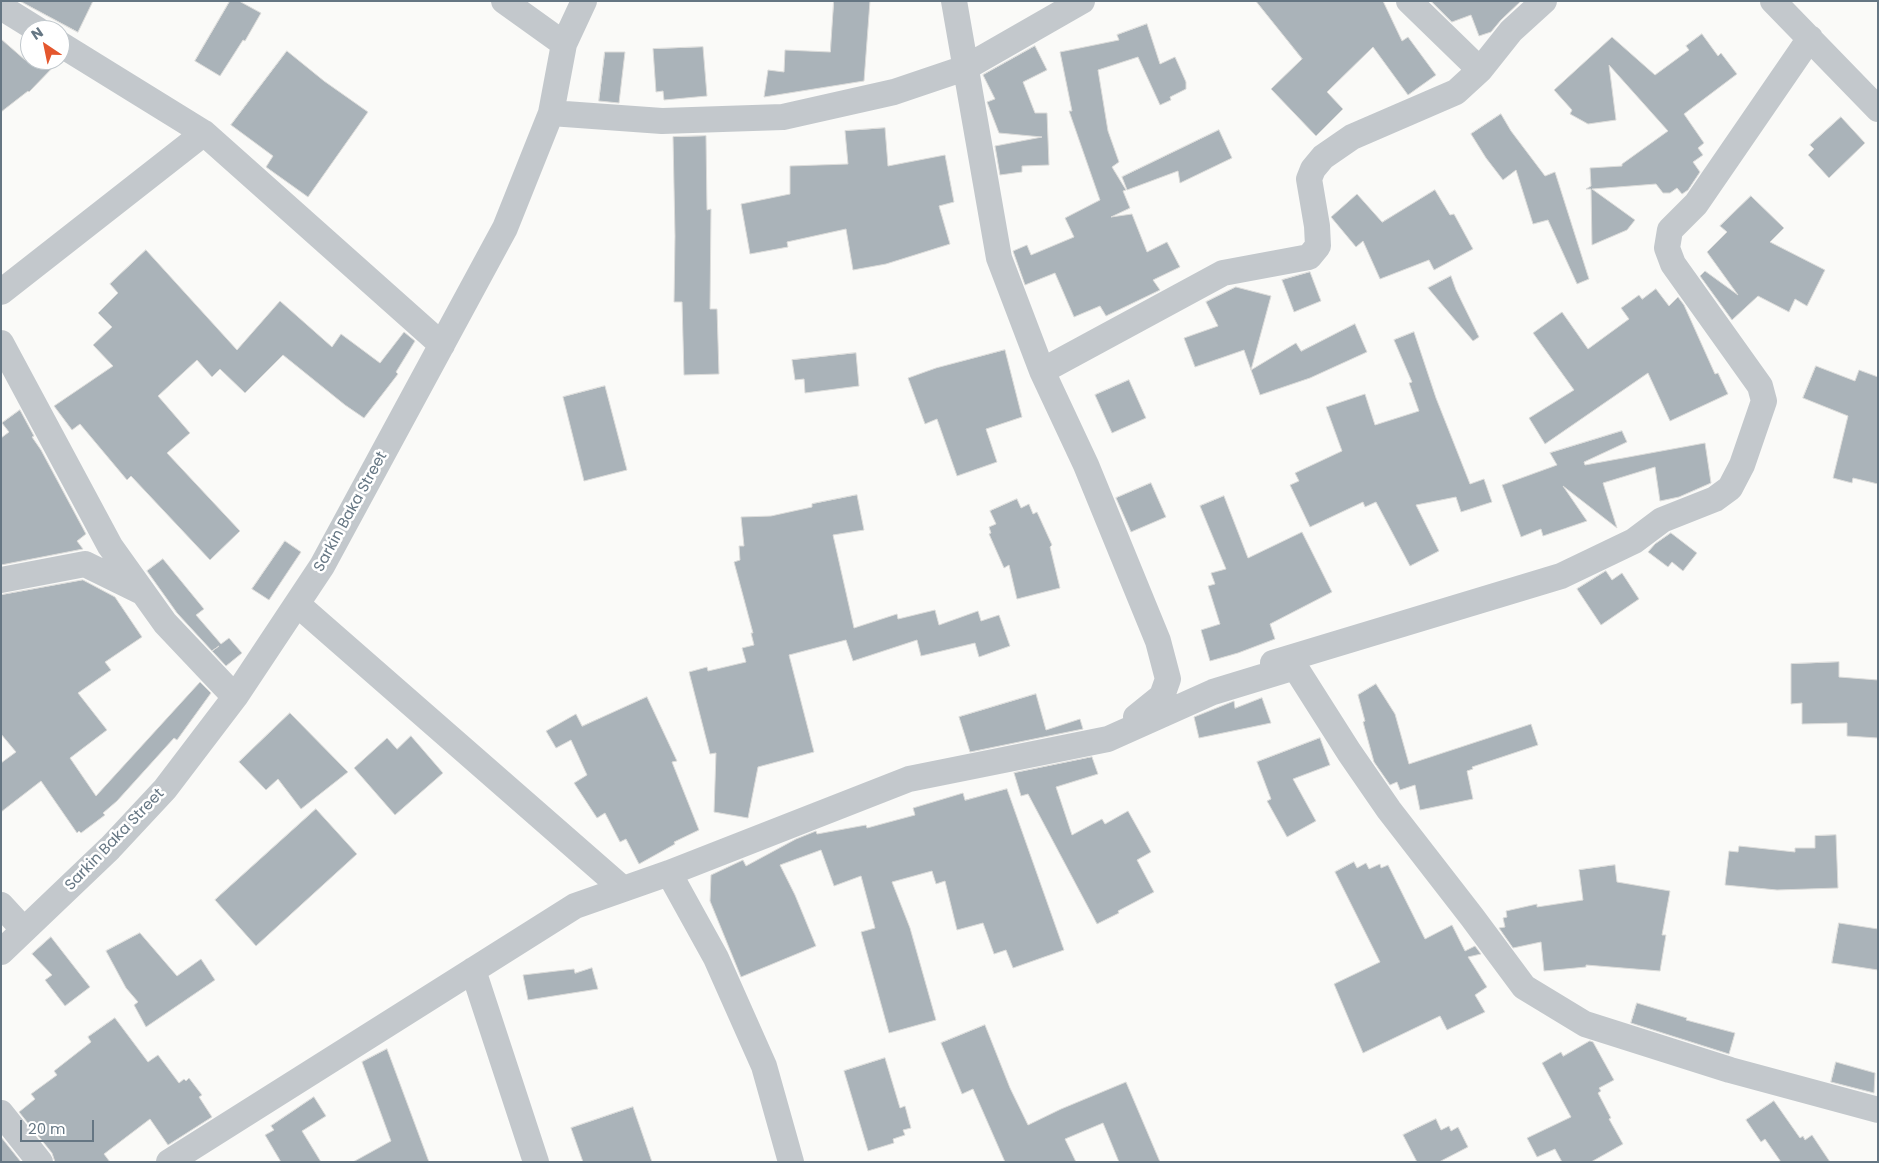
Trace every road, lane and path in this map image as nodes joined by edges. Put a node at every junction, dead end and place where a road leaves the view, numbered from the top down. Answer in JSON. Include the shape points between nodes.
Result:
{"nodes":[{"id":1,"x":504,"y":1,"type":"edge"},
{"id":2,"x":584,"y":1,"type":"edge"},
{"id":3,"x":954,"y":1,"type":"edge"},
{"id":4,"x":1082,"y":1,"type":"edge"},
{"id":5,"x":1409,"y":1,"type":"edge"},
{"id":6,"x":1544,"y":1,"type":"edge"},
{"id":7,"x":1773,"y":1,"type":"edge"},
{"id":8,"x":1,"y":8,"type":"edge"},
{"id":9,"x":21,"y":20,"type":"edge"},
{"id":10,"x":1810,"y":38,"type":"junction"},
{"id":11,"x":564,"y":44,"type":"junction"},
{"id":12,"x":70,"y":50,"type":"edge"},
{"id":13,"x":965,"y":68,"type":"junction"},
{"id":14,"x":1480,"y":70,"type":"junction"},
{"id":15,"x":1878,"y":109,"type":"edge"},
{"id":16,"x":552,"y":113,"type":"junction"},
{"id":17,"x":204,"y":133,"type":"junction"},
{"id":18,"x":1,"y":292,"type":"edge"},
{"id":19,"x":1,"y":343,"type":"edge"},
{"id":20,"x":442,"y":345,"type":"junction"},
{"id":21,"x":1042,"y":370,"type":"junction"},
{"id":22,"x":1,"y":580,"type":"edge"},
{"id":23,"x":143,"y":593,"type":"junction"},
{"id":24,"x":297,"y":604,"type":"junction"},
{"id":25,"x":1162,"y":696,"type":"junction"},
{"id":26,"x":234,"y":697,"type":"junction"},
{"id":27,"x":1108,"y":739,"type":"junction"},
{"id":28,"x":669,"y":873,"type":"junction"},
{"id":29,"x":622,"y":889,"type":"junction"},
{"id":30,"x":1,"y":905,"type":"edge"},
{"id":31,"x":24,"y":930,"type":"junction"},
{"id":32,"x":1,"y":952,"type":"edge"},
{"id":33,"x":473,"y":970,"type":"junction"},
{"id":34,"x":1878,"y":1110,"type":"edge"},
{"id":35,"x":1,"y":1113,"type":"edge"},
{"id":36,"x":40,"y":1162,"type":"edge"},
{"id":37,"x":169,"y":1162,"type":"edge"},
{"id":38,"x":536,"y":1162,"type":"edge"},
{"id":39,"x":791,"y":1162,"type":"edge"}],
"edges":[{"from":1,"to":11,"type":"street"},
{"from":2,"to":11,"type":"street","name":"Sarkin Baka Street"},
{"from":3,"to":13,"type":"street"},
{"from":4,"to":13,"type":"street"},
{"from":5,"to":14,"type":"street"},
{"from":6,"to":14,"type":"street","via":[[1511,31]]},
{"from":7,"to":10,"type":"street"},
{"from":8,"to":9,"type":"street"},
{"from":10,"to":15,"type":"street"},
{"from":10,"to":25,"type":"street","via":[[1696,204],[1670,230],[1667,248],[1673,264],[1760,386],[1764,401],[1742,465],[1730,488],[1715,499],[1662,520],[1634,541],[1561,576]]},
{"from":11,"to":16,"type":"street","name":"Sarkin Baka Street"},
{"from":12,"to":17,"type":"street"},
{"from":13,"to":16,"type":"street","via":[[894,92],[782,117],[662,121]]},
{"from":13,"to":21,"type":"street","via":[[998,258]]},
{"from":14,"to":21,"type":"street","via":[[1456,92],[1352,136],[1323,157],[1309,179],[1318,246],[1309,257],[1223,273]]},
{"from":16,"to":20,"type":"street","name":"Sarkin Baka Street","via":[[505,228]]},
{"from":17,"to":18,"type":"street"},
{"from":17,"to":20,"type":"street"},
{"from":19,"to":23,"type":"street","via":[[110,546]]},
{"from":20,"to":24,"type":"street","name":"Sarkin Baka Street","via":[[322,566]]},
{"from":21,"to":25,"type":"street","via":[[1086,465],[1158,641],[1168,679]]},
{"from":22,"to":23,"type":"street","via":[[85,564]]},
{"from":23,"to":26,"type":"street"},
{"from":24,"to":26,"type":"street","name":"Sarkin Baka Street"},
{"from":24,"to":29,"type":"street"},
{"from":25,"to":27,"type":"street"},
{"from":26,"to":31,"type":"street","name":"Sarkin Baka Street","via":[[165,789],[110,848]]},
{"from":27,"to":28,"type":"street","via":[[909,779]]},
{"from":27,"to":34,"type":"street","via":[[1213,692],[1295,667],[1389,810],[1524,987],[1585,1024],[1730,1070]]},
{"from":28,"to":29,"type":"street"},
{"from":28,"to":39,"type":"street","via":[[716,958],[764,1066]]},
{"from":29,"to":33,"type":"street","via":[[575,906]]},
{"from":30,"to":31,"type":"street"},
{"from":31,"to":32,"type":"street","name":"Sarkin Baka Street"},
{"from":33,"to":37,"type":"street"},
{"from":33,"to":38,"type":"street"},
{"from":35,"to":36,"type":"street"}]}
